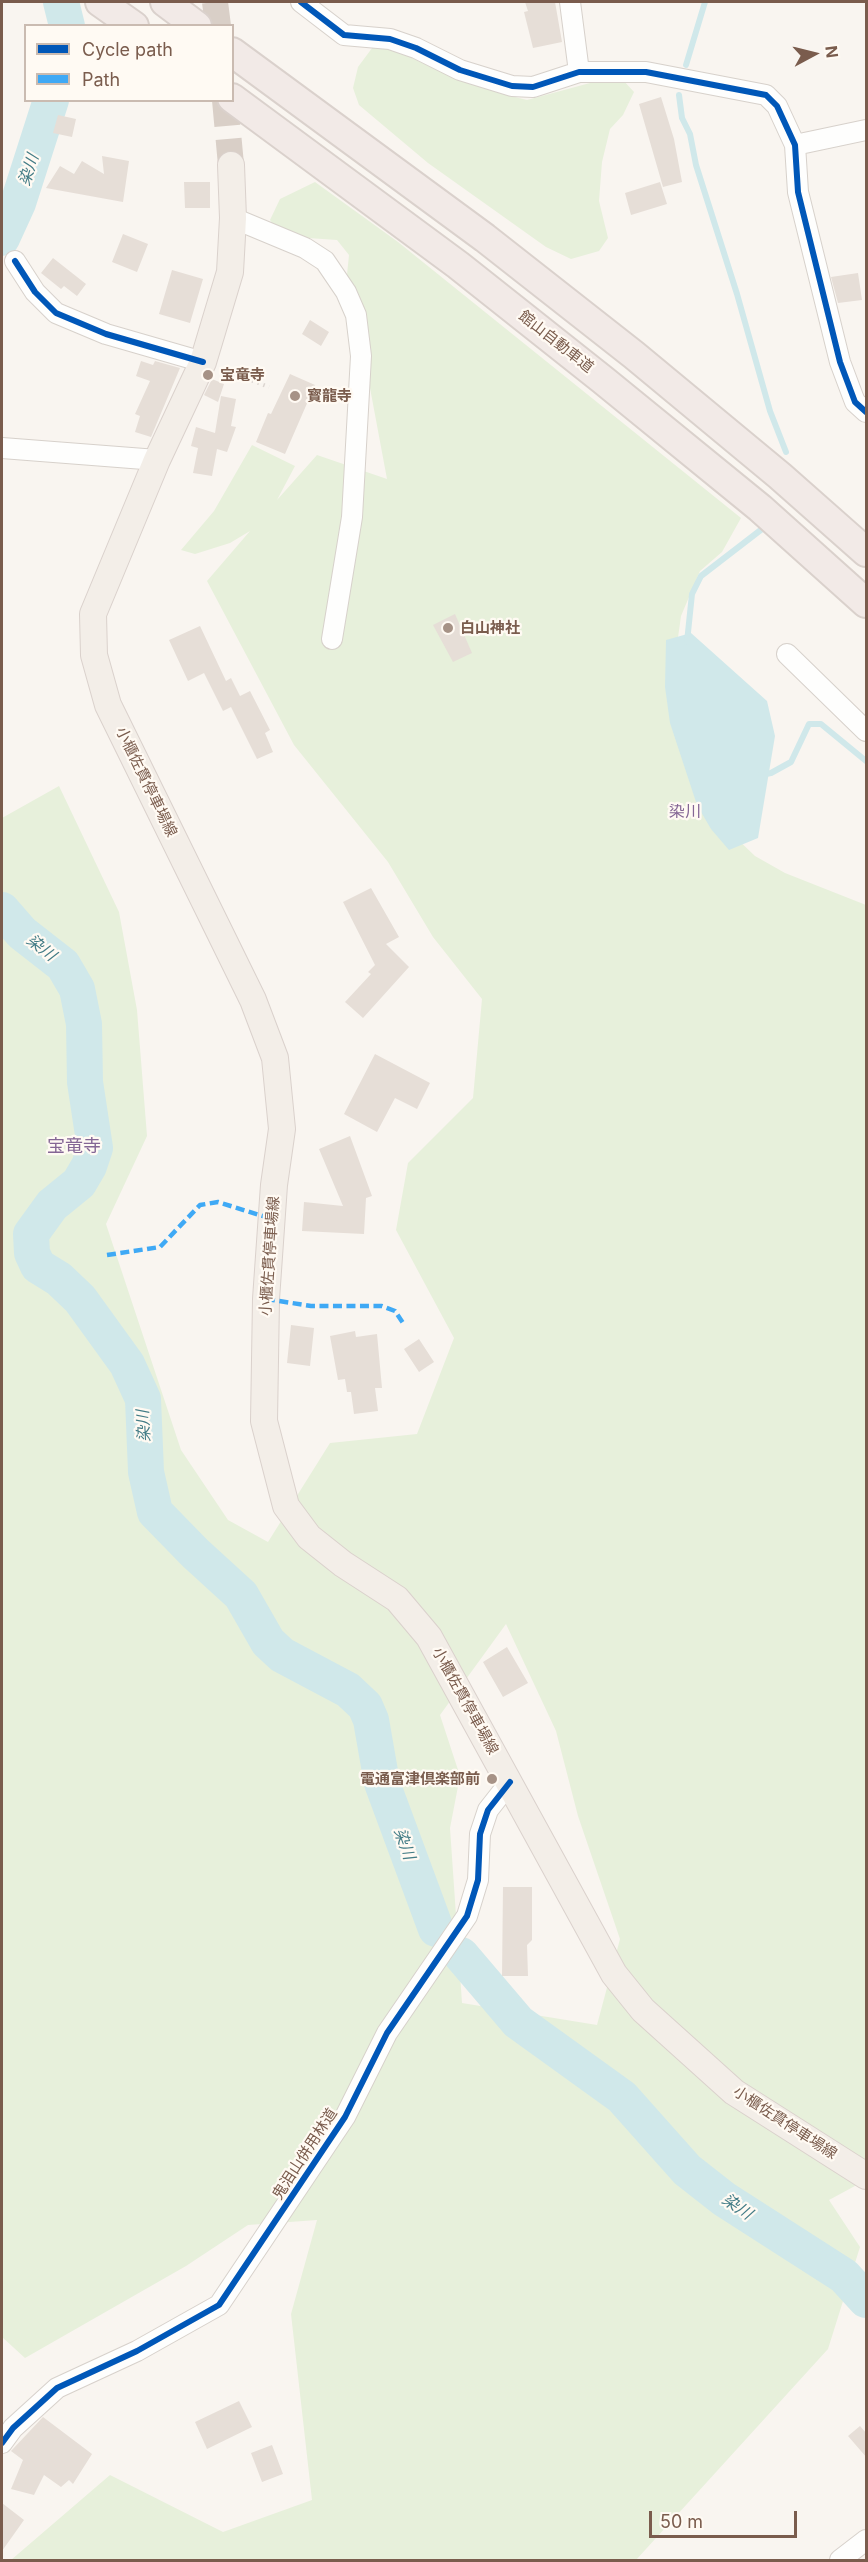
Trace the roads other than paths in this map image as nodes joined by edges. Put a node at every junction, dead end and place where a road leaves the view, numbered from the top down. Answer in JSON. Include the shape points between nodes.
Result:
{"nodes":[{"id":1,"x":165,"y":2,"type":"edge"},
{"id":2,"x":301,"y":2,"type":"edge"},
{"id":3,"x":570,"y":2,"type":"edge"},
{"id":4,"x":106,"y":5,"type":"edge"},
{"id":5,"x":131,"y":24,"type":"edge"},
{"id":6,"x":194,"y":24,"type":"edge"},
{"id":7,"x":234,"y":53,"type":"edge"},
{"id":8,"x":579,"y":72,"type":"junction"},
{"id":9,"x":234,"y":99,"type":"edge"},
{"id":10,"x":867,"y":130,"type":"edge"},
{"id":11,"x":795,"y":145,"type":"junction"},
{"id":12,"x":231,"y":165,"type":"tunnel mouth"},
{"id":13,"x":233,"y":218,"type":"junction"},
{"id":14,"x":15,"y":261,"type":"dead end"},
{"id":15,"x":203,"y":362,"type":"junction"},
{"id":16,"x":867,"y":412,"type":"edge"},
{"id":17,"x":2,"y":448,"type":"edge"},
{"id":18,"x":157,"y":460,"type":"junction"},
{"id":19,"x":867,"y":552,"type":"edge"},
{"id":20,"x":867,"y":603,"type":"edge"},
{"id":21,"x":332,"y":639,"type":"dead end"},
{"id":22,"x":787,"y":654,"type":"dead end"},
{"id":23,"x":867,"y":730,"type":"edge"},
{"id":24,"x":510,"y":1782,"type":"junction"},
{"id":25,"x":867,"y":2176,"type":"edge"},
{"id":26,"x":2,"y":2443,"type":"edge"},
{"id":27,"x":867,"y":2540,"type":"edge"},
{"id":28,"x":840,"y":2560,"type":"edge"}],
"edges":[{"from":1,"to":6,"type":"highway"},
{"from":2,"to":8,"type":"street","via":[[344,35],[390,39],[460,70],[512,86],[532,87]]},
{"from":3,"to":8,"type":"street"},
{"from":4,"to":5,"type":"highway"},
{"from":7,"to":19,"type":"highway","via":[[485,237],[643,363]]},
{"from":8,"to":11,"type":"street","via":[[646,72],[766,95],[777,106]]},
{"from":9,"to":20,"type":"highway","name":"館山自動車道","via":[[458,265],[594,372]]},
{"from":10,"to":11,"type":"street"},
{"from":11,"to":16,"type":"street","via":[[798,192],[840,362],[855,402]]},
{"from":12,"to":13,"type":"main road","name":"小櫃佐貫停車場線"},
{"from":13,"to":15,"type":"main road","name":"小櫃佐貫停車場線","via":[[230,272]]},
{"from":13,"to":21,"type":"street","via":[[305,248],[325,261],[356,315],[362,356],[352,516]]},
{"from":14,"to":15,"type":"street","via":[[35,292],[56,313],[106,334]]},
{"from":15,"to":18,"type":"main road","name":"小櫃佐貫停車場線"},
{"from":17,"to":18,"type":"street"},
{"from":18,"to":24,"type":"main road","name":"小櫃佐貫停車場線","via":[[93,614],[94,655],[108,705],[253,1000],[275,1058],[282,1129],[266,1299],[264,1421],[273,1463],[286,1506],[309,1537],[342,1564],[397,1599],[429,1637]]},
{"from":22,"to":23,"type":"street"},
{"from":24,"to":25,"type":"main road","name":"小櫃佐貫停車場線","via":[[614,1974],[643,2010],[734,2092]]},
{"from":24,"to":26,"type":"street","name":"鬼泪山併用林道","via":[[488,1810],[480,1834],[478,1880],[467,1916],[387,2033],[345,2117],[219,2305],[137,2351],[57,2388]]},
{"from":27,"to":28,"type":"street"}]}
